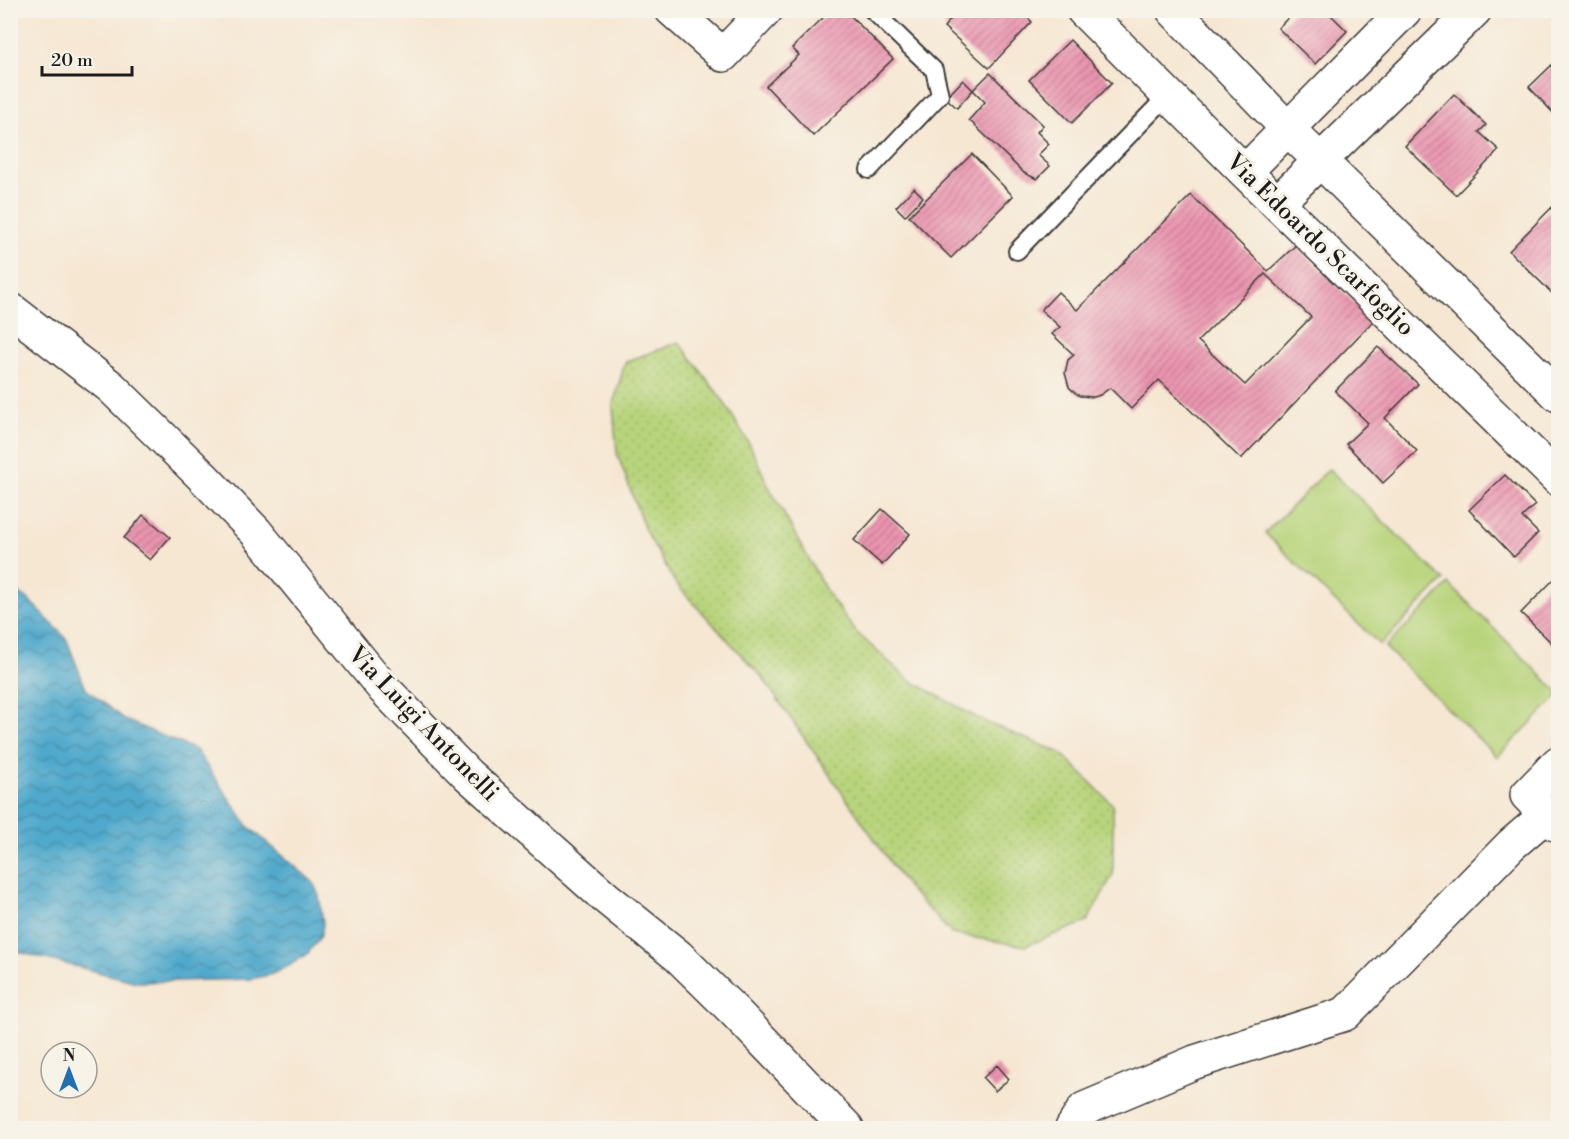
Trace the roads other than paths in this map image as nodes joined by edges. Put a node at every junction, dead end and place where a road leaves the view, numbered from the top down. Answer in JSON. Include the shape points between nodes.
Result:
{"nodes":[{"id":1,"x":672,"y":10,"type":"edge"},
{"id":2,"x":766,"y":10,"type":"edge"},
{"id":3,"x":872,"y":10,"type":"edge"},
{"id":4,"x":1083,"y":10,"type":"edge"},
{"id":5,"x":1173,"y":10,"type":"edge"},
{"id":6,"x":1405,"y":10,"type":"edge"},
{"id":7,"x":1475,"y":10,"type":"edge"},
{"id":8,"x":1168,"y":95,"type":"junction"},
{"id":9,"x":1287,"y":128,"type":"junction"},
{"id":10,"x":1320,"y":160,"type":"junction"},
{"id":11,"x":869,"y":170,"type":"dead end"},
{"id":12,"x":1245,"y":172,"type":"junction"},
{"id":13,"x":1277,"y":203,"type":"junction"},
{"id":14,"x":1017,"y":252,"type":"dead end"},
{"id":15,"x":10,"y":309,"type":"edge"},
{"id":16,"x":1558,"y":395,"type":"edge"},
{"id":17,"x":1558,"y":479,"type":"edge"},
{"id":18,"x":1558,"y":763,"type":"edge"},
{"id":19,"x":1552,"y":818,"type":"edge"},
{"id":20,"x":847,"y":1128,"type":"edge"},
{"id":21,"x":1072,"y":1128,"type":"edge"}],
"edges":[{"from":1,"to":2,"type":"street","via":[[723,55]]},
{"from":3,"to":11,"type":"lane","via":[[934,70],[940,95]]},
{"from":4,"to":8,"type":"street","name":"Via Edoardo Scarfoglio"},
{"from":5,"to":9,"type":"street"},
{"from":6,"to":9,"type":"street"},
{"from":7,"to":10,"type":"street"},
{"from":8,"to":12,"type":"street","name":"Via Edoardo Scarfoglio"},
{"from":8,"to":14,"type":"lane"},
{"from":9,"to":10,"type":"street"},
{"from":9,"to":12,"type":"street"},
{"from":10,"to":13,"type":"street"},
{"from":10,"to":16,"type":"street"},
{"from":12,"to":13,"type":"street","name":"Via Edoardo Scarfoglio"},
{"from":13,"to":17,"type":"street","name":"Via Edoardo Scarfoglio"},
{"from":15,"to":20,"type":"street","name":"Via Luigi Antonelli","via":[[111,387],[194,468],[256,532],[384,690],[451,758],[605,897],[678,956]]},
{"from":18,"to":19,"type":"street","via":[[1527,795]]},
{"from":19,"to":21,"type":"street","via":[[1511,845],[1345,1014],[1195,1062],[1084,1109]]}]}
